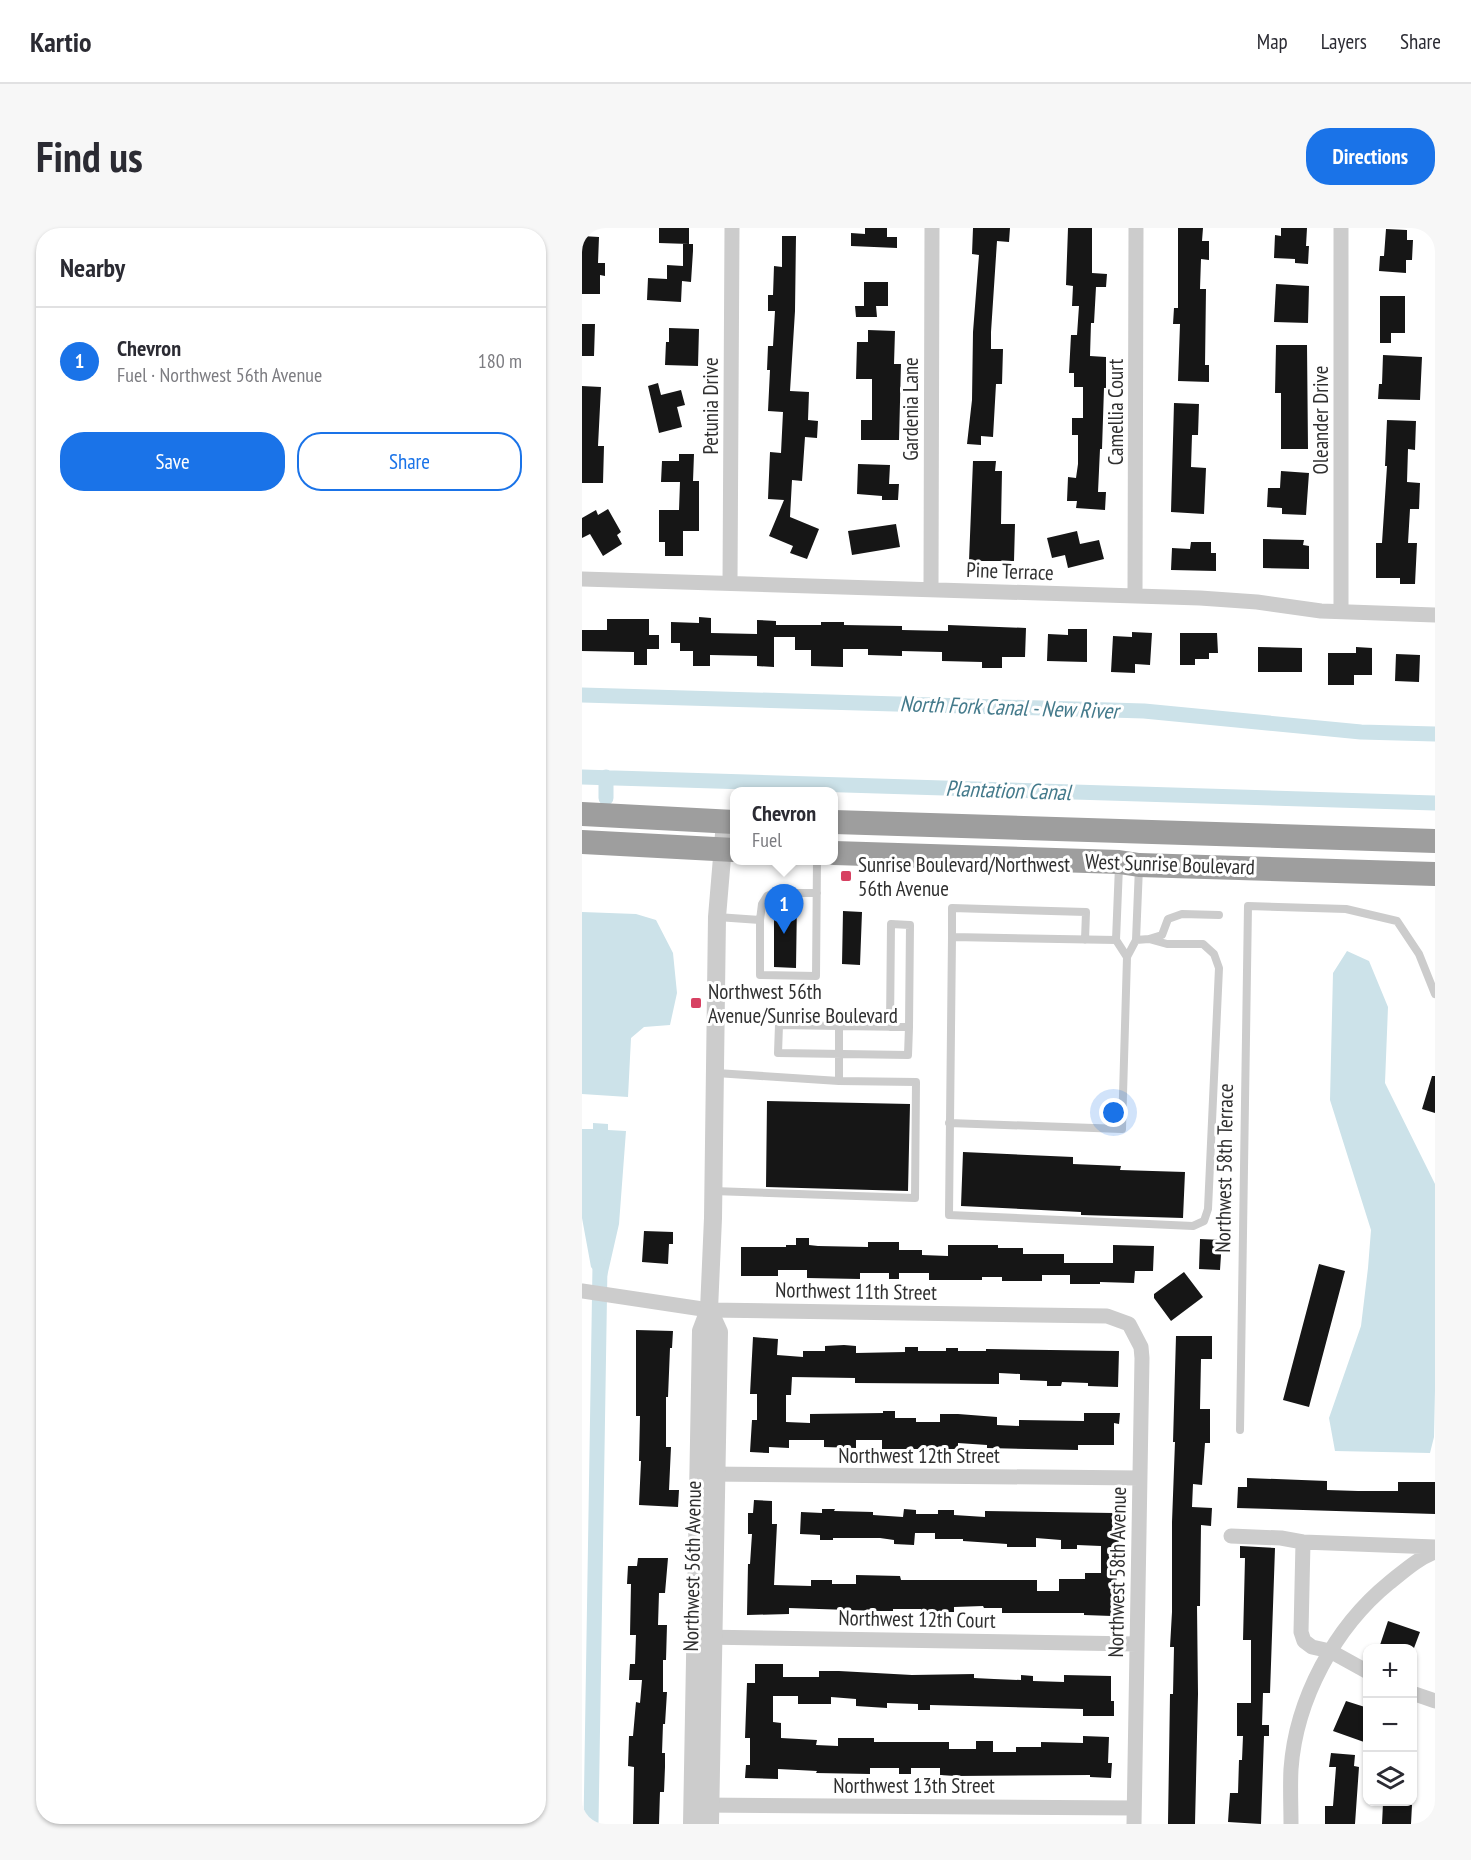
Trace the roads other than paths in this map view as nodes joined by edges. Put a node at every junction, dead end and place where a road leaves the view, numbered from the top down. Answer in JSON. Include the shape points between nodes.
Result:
{"nodes":[{"id":1,"x":732,"y":228,"type":"edge"},
{"id":2,"x":932,"y":228,"type":"edge"},
{"id":3,"x":1136,"y":228,"type":"edge"},
{"id":4,"x":1341,"y":228,"type":"edge"},
{"id":5,"x":582,"y":579,"type":"edge"},
{"id":6,"x":730,"y":584,"type":"junction"},
{"id":7,"x":931,"y":589,"type":"junction"},
{"id":8,"x":1135,"y":596,"type":"junction"},
{"id":9,"x":1341,"y":611,"type":"junction"},
{"id":10,"x":1435,"y":615,"type":"edge"},
{"id":11,"x":582,"y":814,"type":"edge"},
{"id":12,"x":730,"y":822,"type":"edge"},
{"id":13,"x":838,"y":822,"type":"edge"},
{"id":14,"x":1221,"y":833,"type":"junction"},
{"id":15,"x":1435,"y":841,"type":"edge"},
{"id":16,"x":582,"y":842,"type":"edge"},
{"id":17,"x":728,"y":850,"type":"edge"},
{"id":18,"x":838,"y":853,"type":"edge"},
{"id":19,"x":1435,"y":862,"type":"edge"},
{"id":20,"x":1129,"y":863,"type":"junction"},
{"id":21,"x":817,"y":865,"type":"edge"},
{"id":22,"x":1376,"y":874,"type":"junction"},
{"id":23,"x":1435,"y":874,"type":"edge"},
{"id":24,"x":817,"y":893,"type":"junction"},
{"id":25,"x":1219,"y":915,"type":"dead end"},
{"id":26,"x":717,"y":917,"type":"junction"},
{"id":27,"x":760,"y":920,"type":"junction"},
{"id":28,"x":952,"y":938,"type":"junction"},
{"id":29,"x":1149,"y":939,"type":"junction"},
{"id":30,"x":1085,"y":940,"type":"junction"},
{"id":31,"x":1116,"y":940,"type":"junction"},
{"id":32,"x":1136,"y":940,"type":"junction"},
{"id":33,"x":1127,"y":957,"type":"junction"},
{"id":34,"x":1435,"y":994,"type":"edge"},
{"id":35,"x":839,"y":1026,"type":"junction"},
{"id":36,"x":890,"y":1027,"type":"junction"},
{"id":37,"x":909,"y":1027,"type":"junction"},
{"id":38,"x":839,"y":1054,"type":"junction"},
{"id":39,"x":715,"y":1073,"type":"junction"},
{"id":40,"x":839,"y":1081,"type":"junction"},
{"id":41,"x":949,"y":1123,"type":"junction"},
{"id":42,"x":713,"y":1191,"type":"junction"},
{"id":43,"x":584,"y":1291,"type":"edge"},
{"id":44,"x":709,"y":1310,"type":"junction"},
{"id":45,"x":1129,"y":1324,"type":"joint"},
{"id":46,"x":1240,"y":1430,"type":"dead end"},
{"id":47,"x":707,"y":1474,"type":"junction"},
{"id":48,"x":1140,"y":1478,"type":"junction"},
{"id":49,"x":1230,"y":1536,"type":"dead end"},
{"id":50,"x":1303,"y":1542,"type":"junction"},
{"id":51,"x":1435,"y":1547,"type":"edge"},
{"id":52,"x":1435,"y":1552,"type":"edge"},
{"id":53,"x":705,"y":1637,"type":"junction"},
{"id":54,"x":1137,"y":1644,"type":"junction"},
{"id":55,"x":1330,"y":1652,"type":"junction"},
{"id":56,"x":1363,"y":1669,"type":"edge"},
{"id":57,"x":1417,"y":1694,"type":"edge"},
{"id":58,"x":1435,"y":1701,"type":"edge"},
{"id":59,"x":702,"y":1805,"type":"junction"},
{"id":60,"x":1134,"y":1808,"type":"junction"},
{"id":61,"x":692,"y":1824,"type":"edge"},
{"id":62,"x":710,"y":1824,"type":"edge"},
{"id":63,"x":1134,"y":1824,"type":"edge"},
{"id":64,"x":1291,"y":1824,"type":"edge"}],
"edges":[{"from":1,"to":6,"type":"street","name":"Petunia Drive"},
{"from":2,"to":7,"type":"street","name":"Gardenia Lane"},
{"from":3,"to":8,"type":"street","name":"Camellia Court"},
{"from":4,"to":9,"type":"street","name":"Oleander Drive"},
{"from":5,"to":6,"type":"street","name":"Pine Terrace"},
{"from":6,"to":7,"type":"street","name":"Pine Terrace"},
{"from":7,"to":8,"type":"street","name":"Pine Terrace"},
{"from":8,"to":9,"type":"street","name":"Pine Terrace","via":[[1237,600]]},
{"from":9,"to":10,"type":"street","name":"Pine Terrace"},
{"from":11,"to":12,"type":"highway"},
{"from":12,"to":17,"type":"street","name":"Northwest 56th Avenue"},
{"from":13,"to":14,"type":"highway","name":"West Sunrise Boulevard"},
{"from":14,"to":15,"type":"highway","name":"West Sunrise Boulevard"},
{"from":14,"to":20,"type":"highway","via":[[1165,851],[1137,851]]},
{"from":16,"to":17,"type":"highway"},
{"from":17,"to":26,"type":"street","name":"Northwest 56th Avenue"},
{"from":18,"to":20,"type":"highway","name":"West Sunrise Boulevard"},
{"from":19,"to":22,"type":"highway","via":[[1403,862]]},
{"from":20,"to":22,"type":"highway","name":"West Sunrise Boulevard"},
{"from":20,"to":31,"type":"lane"},
{"from":20,"to":32,"type":"lane"},
{"from":21,"to":24,"type":"lane"},
{"from":22,"to":23,"type":"highway","name":"West Sunrise Boulevard"},
{"from":24,"to":27,"type":"lane","via":[[767,896]]},
{"from":24,"to":27,"type":"lane","via":[[816,976],[760,975]]},
{"from":25,"to":29,"type":"lane","via":[[1182,914],[1167,919],[1162,935]]},
{"from":26,"to":27,"type":"lane"},
{"from":26,"to":39,"type":"street","name":"Northwest 56th Avenue"},
{"from":28,"to":30,"type":"lane"},
{"from":28,"to":30,"type":"lane","via":[[952,909],[963,909],[1086,912]]},
{"from":28,"to":41,"type":"lane"},
{"from":29,"to":32,"type":"lane"},
{"from":29,"to":41,"type":"lane","via":[[1167,944],[1203,944],[1214,954],[1219,968],[1208,1209],[1204,1221],[1193,1226],[949,1215]]},
{"from":30,"to":31,"type":"lane"},
{"from":31,"to":33,"type":"lane"},
{"from":32,"to":33,"type":"lane"},
{"from":33,"to":41,"type":"lane","via":[[1122,1129]]},
{"from":34,"to":46,"type":"lane","name":"Northwest 58th Terrace","via":[[1419,954],[1397,921],[1346,909],[1248,906]]},
{"from":35,"to":36,"type":"lane"},
{"from":35,"to":38,"type":"lane"},
{"from":35,"to":38,"type":"lane","via":[[779,1025],[778,1053]]},
{"from":36,"to":37,"type":"lane"},
{"from":36,"to":37,"type":"lane","via":[[891,924],[910,925]]},
{"from":37,"to":38,"type":"lane","via":[[908,1055]]},
{"from":38,"to":40,"type":"lane"},
{"from":39,"to":40,"type":"lane"},
{"from":39,"to":42,"type":"street","name":"Northwest 56th Avenue"},
{"from":40,"to":42,"type":"lane","via":[[916,1082],[915,1198]]},
{"from":42,"to":44,"type":"street","name":"Northwest 56th Avenue"},
{"from":43,"to":44,"type":"street","name":"Northwest 11th Street"},
{"from":44,"to":45,"type":"street","name":"Northwest 11th Street","via":[[1107,1316]]},
{"from":44,"to":47,"type":"street","name":"Northwest 56th Avenue","via":[[701,1331]]},
{"from":45,"to":48,"type":"street","name":"Northwest 58th Avenue","via":[[1141,1347]]},
{"from":47,"to":48,"type":"street","name":"Northwest 12th Street"},
{"from":47,"to":53,"type":"street","name":"Northwest 56th Avenue"},
{"from":48,"to":54,"type":"street","name":"Northwest 58th Avenue"},
{"from":49,"to":50,"type":"street"},
{"from":50,"to":51,"type":"street"},
{"from":50,"to":55,"type":"street","via":[[1301,1632],[1312,1647]]},
{"from":52,"to":55,"type":"street","via":[[1378,1592],[1356,1614]]},
{"from":53,"to":54,"type":"street","name":"Northwest 12th Court"},
{"from":53,"to":59,"type":"street","name":"Northwest 56th Avenue"},
{"from":54,"to":60,"type":"street","name":"Northwest 58th Avenue"},
{"from":55,"to":56,"type":"street"},
{"from":55,"to":64,"type":"street","via":[[1296,1737],[1291,1768]]},
{"from":57,"to":58,"type":"street"},
{"from":59,"to":60,"type":"street","name":"Northwest 13th Street"},
{"from":59,"to":61,"type":"street","name":"Northwest 56th Avenue"},
{"from":59,"to":62,"type":"street","name":"Northwest 56th Avenue"},
{"from":60,"to":63,"type":"street","name":"Northwest 58th Avenue"}]}
